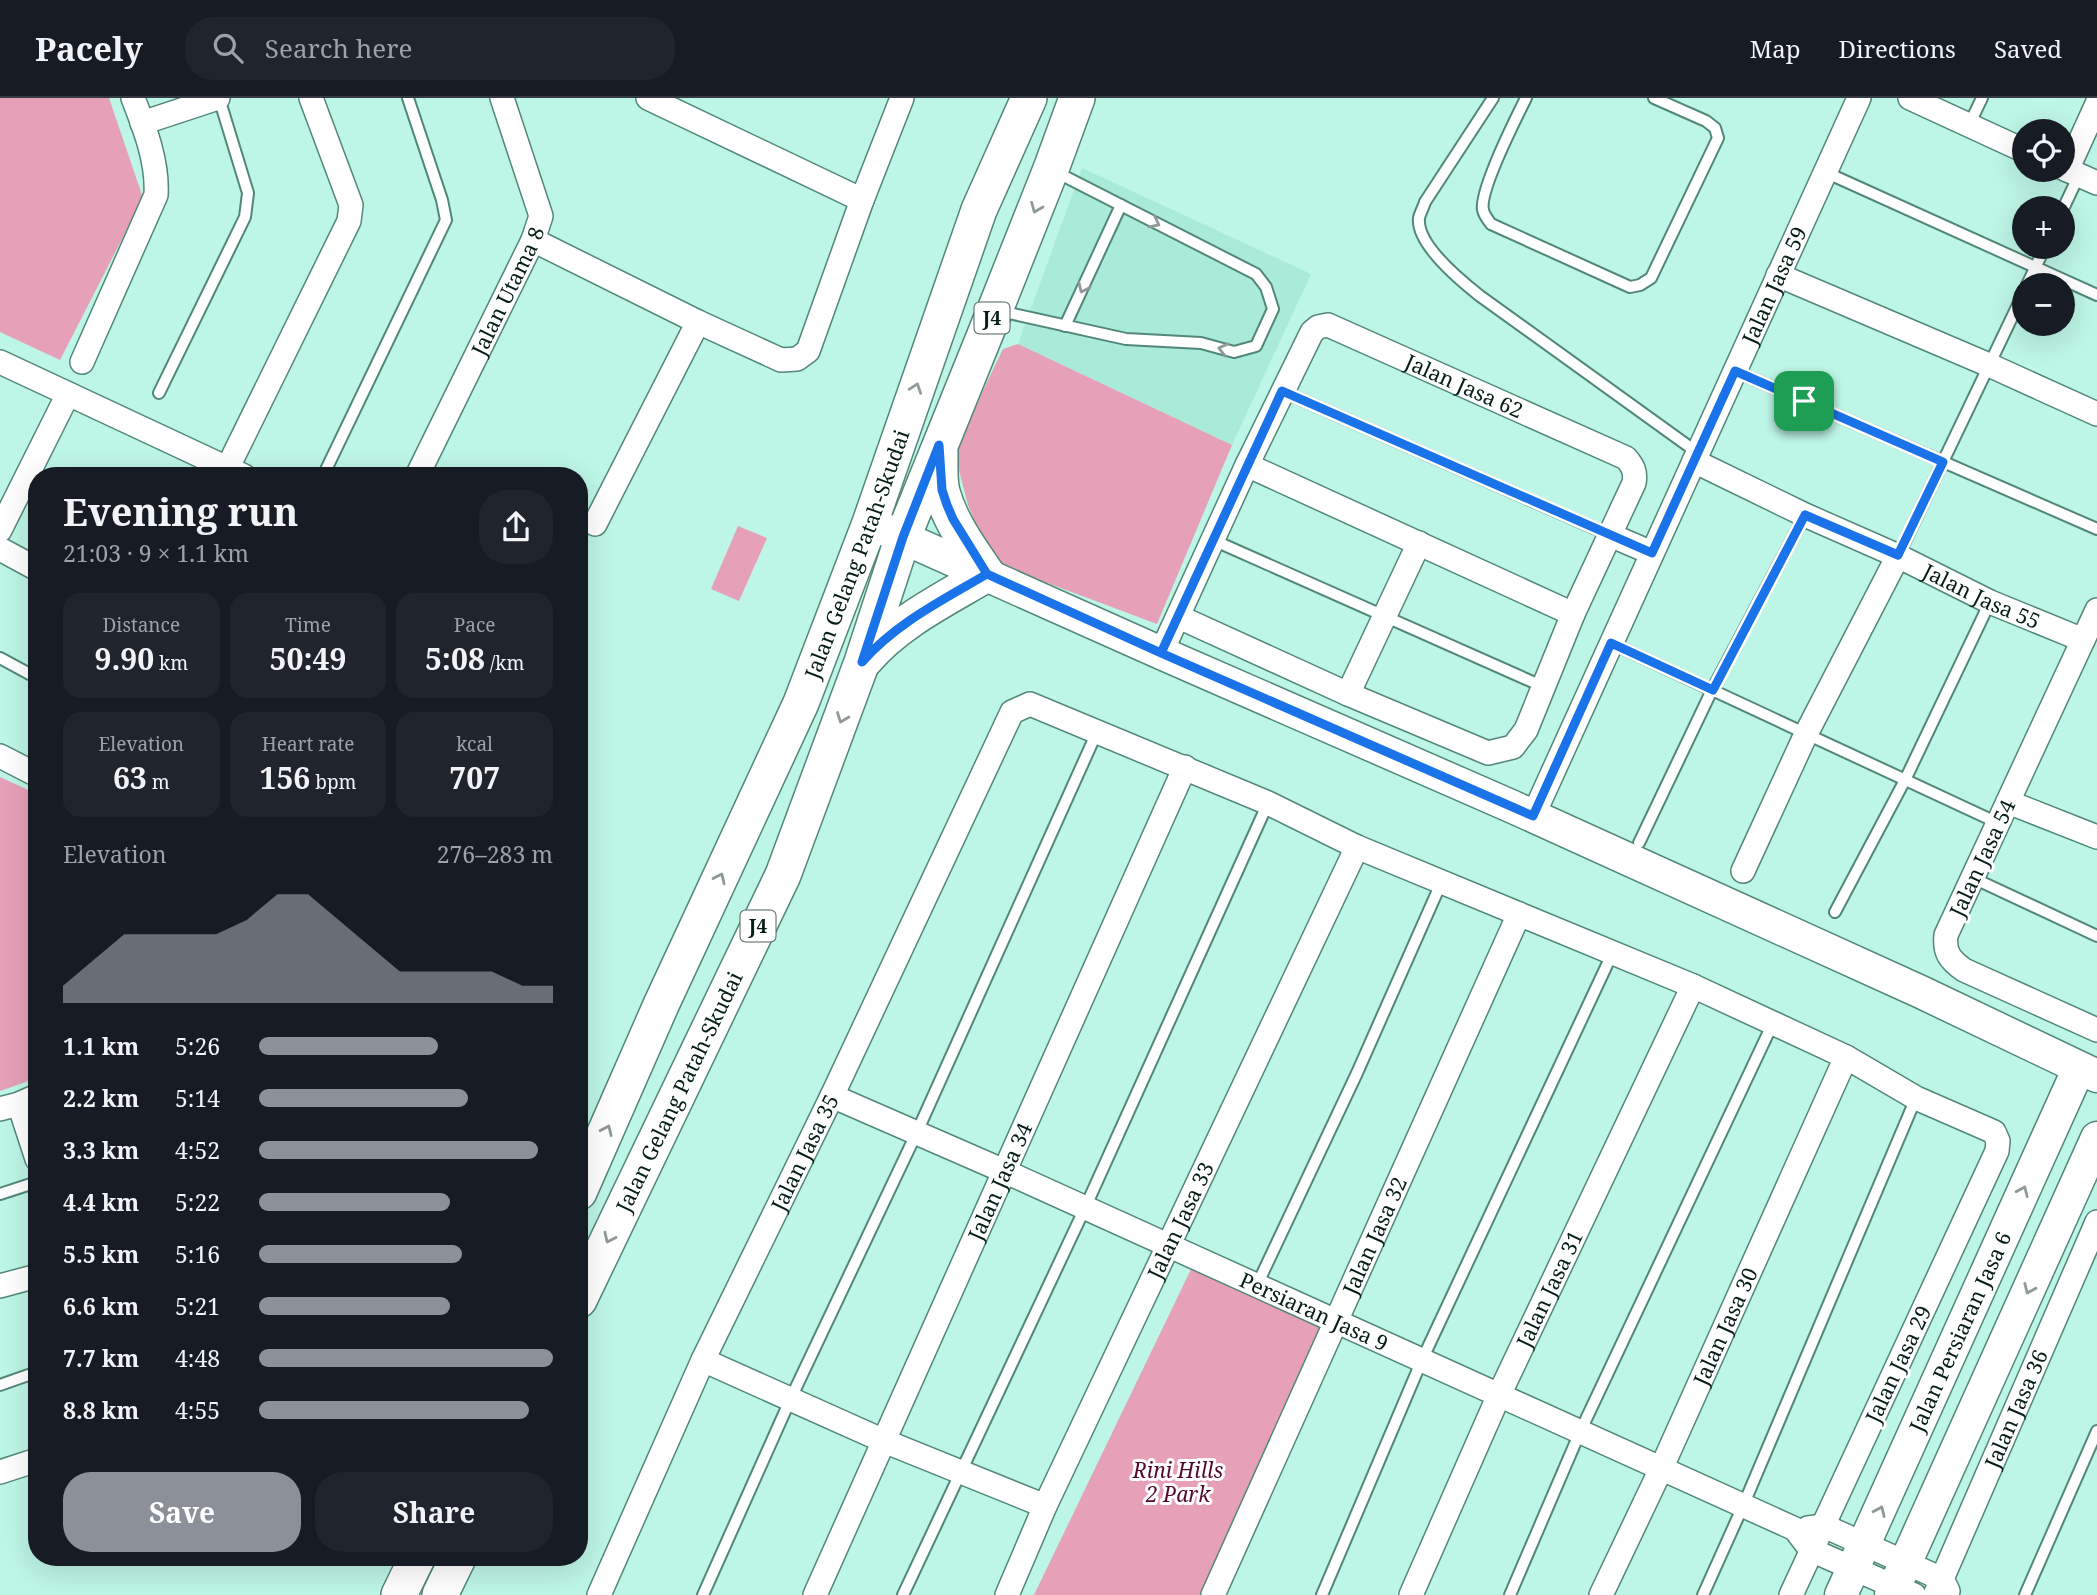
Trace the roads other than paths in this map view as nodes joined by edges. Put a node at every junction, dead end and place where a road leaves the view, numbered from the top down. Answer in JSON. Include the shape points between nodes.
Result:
{"nodes":[{"id":1,"x":133,"y":98,"type":"edge"},
{"id":2,"x":218,"y":98,"type":"edge"},
{"id":3,"x":311,"y":98,"type":"edge"},
{"id":4,"x":408,"y":98,"type":"edge"},
{"id":5,"x":502,"y":98,"type":"edge"},
{"id":6,"x":648,"y":98,"type":"edge"},
{"id":7,"x":902,"y":98,"type":"edge"},
{"id":8,"x":1077,"y":98,"type":"edge"},
{"id":9,"x":1493,"y":98,"type":"edge"},
{"id":10,"x":1526,"y":98,"type":"edge"},
{"id":11,"x":1654,"y":98,"type":"edge"},
{"id":12,"x":1859,"y":98,"type":"edge"},
{"id":13,"x":1910,"y":98,"type":"edge"},
{"id":14,"x":1982,"y":98,"type":"edge"},
{"id":15,"x":1025,"y":101,"type":"edge"},
{"id":16,"x":2097,"y":104,"type":"edge"},
{"id":17,"x":142,"y":123,"type":"junction"},
{"id":18,"x":1969,"y":125,"type":"junction"},
{"id":19,"x":2012,"y":144,"type":"edge"},
{"id":20,"x":1051,"y":169,"type":"junction"},
{"id":21,"x":1825,"y":172,"type":"junction"},
{"id":22,"x":2077,"y":174,"type":"edge"},
{"id":23,"x":2068,"y":196,"type":"edge"},
{"id":24,"x":862,"y":200,"type":"junction"},
{"id":25,"x":1121,"y":205,"type":"junction"},
{"id":26,"x":533,"y":240,"type":"junction"},
{"id":27,"x":2040,"y":259,"type":"edge"},
{"id":28,"x":2036,"y":267,"type":"junction"},
{"id":29,"x":2033,"y":273,"type":"edge"},
{"id":30,"x":1779,"y":275,"type":"junction"},
{"id":31,"x":2097,"y":295,"type":"edge"},
{"id":32,"x":995,"y":310,"type":"junction"},
{"id":33,"x":2012,"y":317,"type":"edge"},
{"id":34,"x":698,"y":322,"type":"junction"},
{"id":35,"x":1065,"y":326,"type":"junction"},
{"id":36,"x":0,"y":362,"type":"edge"},
{"id":37,"x":82,"y":362,"type":"dead end"},
{"id":38,"x":1989,"y":365,"type":"junction"},
{"id":39,"x":1735,"y":371,"type":"junction"},
{"id":40,"x":1282,"y":391,"type":"junction"},
{"id":41,"x":68,"y":394,"type":"junction"},
{"id":42,"x":159,"y":394,"type":"dead end"},
{"id":43,"x":2097,"y":414,"type":"edge"},
{"id":44,"x":939,"y":445,"type":"junction"},
{"id":45,"x":1696,"y":457,"type":"junction"},
{"id":46,"x":1943,"y":462,"type":"junction"},
{"id":47,"x":1247,"y":466,"type":"junction"},
{"id":48,"x":38,"y":467,"type":"edge"},
{"id":49,"x":225,"y":467,"type":"edge"},
{"id":50,"x":238,"y":467,"type":"edge"},
{"id":51,"x":327,"y":467,"type":"edge"},
{"id":52,"x":421,"y":467,"type":"edge"},
{"id":53,"x":28,"y":487,"type":"edge"},
{"id":54,"x":1805,"y":515,"type":"junction"},
{"id":55,"x":3,"y":517,"type":"edge"},
{"id":56,"x":870,"y":523,"type":"junction"},
{"id":57,"x":595,"y":524,"type":"dead end"},
{"id":58,"x":2097,"y":530,"type":"edge"},
{"id":59,"x":1609,"y":535,"type":"junction"},
{"id":60,"x":903,"y":537,"type":"junction"},
{"id":61,"x":1213,"y":540,"type":"junction"},
{"id":62,"x":1419,"y":543,"type":"junction"},
{"id":63,"x":0,"y":549,"type":"edge"},
{"id":64,"x":1652,"y":553,"type":"junction"},
{"id":65,"x":1898,"y":555,"type":"junction"},
{"id":66,"x":28,"y":564,"type":"edge"},
{"id":67,"x":987,"y":574,"type":"junction"},
{"id":68,"x":1990,"y":602,"type":"junction"},
{"id":69,"x":2097,"y":610,"type":"edge"},
{"id":70,"x":1573,"y":614,"type":"junction"},
{"id":71,"x":1384,"y":615,"type":"junction"},
{"id":72,"x":1179,"y":617,"type":"junction"},
{"id":73,"x":2083,"y":640,"type":"junction"},
{"id":74,"x":1611,"y":643,"type":"junction"},
{"id":75,"x":1161,"y":653,"type":"junction"},
{"id":76,"x":0,"y":658,"type":"edge"},
{"id":77,"x":862,"y":662,"type":"junction"},
{"id":78,"x":28,"y":673,"type":"edge"},
{"id":79,"x":1544,"y":687,"type":"junction"},
{"id":80,"x":1713,"y":690,"type":"junction"},
{"id":81,"x":1348,"y":694,"type":"junction"},
{"id":82,"x":1097,"y":732,"type":"junction"},
{"id":83,"x":1807,"y":734,"type":"junction"},
{"id":84,"x":0,"y":755,"type":"edge"},
{"id":85,"x":1185,"y":767,"type":"junction"},
{"id":86,"x":28,"y":770,"type":"edge"},
{"id":87,"x":1905,"y":780,"type":"junction"},
{"id":88,"x":2008,"y":802,"type":"junction"},
{"id":89,"x":1268,"y":803,"type":"junction"},
{"id":90,"x":1533,"y":816,"type":"junction"},
{"id":91,"x":1998,"y":823,"type":"junction"},
{"id":92,"x":2094,"y":833,"type":"edge"},
{"id":93,"x":1639,"y":843,"type":"dead end"},
{"id":94,"x":1357,"y":846,"type":"junction"},
{"id":95,"x":1743,"y":871,"type":"dead end"},
{"id":96,"x":1973,"y":877,"type":"junction"},
{"id":97,"x":1442,"y":881,"type":"junction"},
{"id":98,"x":1835,"y":912,"type":"dead end"},
{"id":99,"x":1519,"y":914,"type":"junction"},
{"id":100,"x":2097,"y":936,"type":"edge"},
{"id":101,"x":1614,"y":952,"type":"junction"},
{"id":102,"x":1693,"y":986,"type":"junction"},
{"id":103,"x":661,"y":1005,"type":"junction"},
{"id":104,"x":711,"y":1023,"type":"junction"},
{"id":105,"x":1773,"y":1023,"type":"junction"},
{"id":106,"x":2097,"y":1030,"type":"edge"},
{"id":107,"x":1846,"y":1057,"type":"junction"},
{"id":108,"x":2088,"y":1072,"type":"edge"},
{"id":109,"x":832,"y":1096,"type":"junction"},
{"id":110,"x":1916,"y":1098,"type":"junction"},
{"id":111,"x":18,"y":1103,"type":"edge"},
{"id":112,"x":28,"y":1132,"type":"edge"},
{"id":113,"x":917,"y":1132,"type":"junction"},
{"id":114,"x":2097,"y":1138,"type":"edge"},
{"id":115,"x":588,"y":1171,"type":"edge"},
{"id":116,"x":1004,"y":1171,"type":"junction"},
{"id":117,"x":28,"y":1185,"type":"edge"},
{"id":118,"x":0,"y":1194,"type":"edge"},
{"id":119,"x":1085,"y":1208,"type":"junction"},
{"id":120,"x":2097,"y":1222,"type":"edge"},
{"id":121,"x":1168,"y":1245,"type":"junction"},
{"id":122,"x":28,"y":1278,"type":"edge"},
{"id":123,"x":588,"y":1281,"type":"edge"},
{"id":124,"x":1256,"y":1285,"type":"junction"},
{"id":125,"x":0,"y":1286,"type":"edge"},
{"id":126,"x":1336,"y":1321,"type":"junction"},
{"id":127,"x":703,"y":1360,"type":"junction"},
{"id":128,"x":1422,"y":1360,"type":"junction"},
{"id":129,"x":28,"y":1375,"type":"edge"},
{"id":130,"x":0,"y":1385,"type":"edge"},
{"id":131,"x":1499,"y":1395,"type":"junction"},
{"id":132,"x":791,"y":1398,"type":"junction"},
{"id":133,"x":2097,"y":1431,"type":"edge"},
{"id":134,"x":1580,"y":1432,"type":"junction"},
{"id":135,"x":884,"y":1441,"type":"junction"},
{"id":136,"x":28,"y":1463,"type":"edge"},
{"id":137,"x":1661,"y":1469,"type":"junction"},
{"id":138,"x":0,"y":1472,"type":"edge"},
{"id":139,"x":960,"y":1472,"type":"junction"},
{"id":140,"x":1045,"y":1506,"type":"junction"},
{"id":141,"x":1743,"y":1506,"type":"junction"},
{"id":142,"x":1824,"y":1526,"type":"junction"},
{"id":143,"x":1795,"y":1529,"type":"junction"},
{"id":144,"x":1811,"y":1550,"type":"junction"},
{"id":145,"x":413,"y":1566,"type":"edge"},
{"id":146,"x":454,"y":1566,"type":"edge"},
{"id":147,"x":1853,"y":1570,"type":"edge"},
{"id":148,"x":1902,"y":1585,"type":"edge"},
{"id":149,"x":1942,"y":1590,"type":"edge"},
{"id":150,"x":1216,"y":1594,"type":"edge"},
{"id":151,"x":399,"y":1595,"type":"edge"},
{"id":152,"x":440,"y":1595,"type":"edge"},
{"id":153,"x":598,"y":1595,"type":"edge"},
{"id":154,"x":702,"y":1595,"type":"edge"},
{"id":155,"x":815,"y":1595,"type":"edge"},
{"id":156,"x":903,"y":1595,"type":"edge"},
{"id":157,"x":1007,"y":1595,"type":"edge"},
{"id":158,"x":1322,"y":1595,"type":"edge"},
{"id":159,"x":1411,"y":1595,"type":"edge"},
{"id":160,"x":1510,"y":1595,"type":"edge"},
{"id":161,"x":1601,"y":1595,"type":"edge"},
{"id":162,"x":1703,"y":1595,"type":"edge"},
{"id":163,"x":1791,"y":1595,"type":"edge"},
{"id":164,"x":2025,"y":1595,"type":"edge"}],
"edges":[{"from":1,"to":17,"type":"street"},
{"from":2,"to":17,"type":"street"},
{"from":2,"to":42,"type":"lane","via":[[248,193],[245,217]]},
{"from":3,"to":50,"type":"street","via":[[351,205],[349,221]]},
{"from":4,"to":51,"type":"lane","via":[[446,220]]},
{"from":5,"to":26,"type":"street","name":"Jalan Utama 8","via":[[541,216]]},
{"from":6,"to":24,"type":"street"},
{"from":7,"to":24,"type":"street"},
{"from":8,"to":20,"type":"main road","name":"Jalan Gelang Patah-Skudai","number":"J4"},
{"from":9,"to":45,"type":"lane","via":[[1425,202],[1419,218],[1422,234],[1451,272],[1480,296]]},
{"from":10,"to":11,"type":"lane","via":[[1497,159],[1483,212],[1491,224],[1630,287],[1651,278],[1718,138],[1716,128],[1706,121]]},
{"from":12,"to":21,"type":"street","name":"Jalan Jasa 59"},
{"from":13,"to":18,"type":"street"},
{"from":14,"to":18,"type":"lane"},
{"from":56,"to":15,"type":"main road","name":"Jalan Gelang Patah-Skudai","number":"J4","one_way":true,"via":[[979,210]]},
{"from":16,"to":22,"type":"street"},
{"from":17,"to":37,"type":"street","via":[[157,175],[156,195]]},
{"from":18,"to":19,"type":"street"},
{"from":20,"to":25,"type":"lane"},
{"from":20,"to":32,"type":"main road","name":"Jalan Gelang Patah-Skudai","number":"J4","one_way":true},
{"from":21,"to":28,"type":"lane"},
{"from":21,"to":30,"type":"street","name":"Jalan Jasa 59"},
{"from":22,"to":23,"type":"lane"},
{"from":24,"to":34,"type":"street","via":[[808,351],[797,359],[781,360]]},
{"from":25,"to":35,"type":"lane","one_way":true},
{"from":25,"to":35,"type":"lane","one_way":true,"via":[[1256,274],[1273,309],[1256,346],[1234,352],[1201,343],[1126,339]]},
{"from":26,"to":34,"type":"street"},
{"from":26,"to":52,"type":"street","name":"Jalan Utama 8"},
{"from":27,"to":28,"type":"lane"},
{"from":28,"to":29,"type":"lane"},
{"from":28,"to":31,"type":"lane"},
{"from":30,"to":38,"type":"street"},
{"from":30,"to":39,"type":"street","name":"Jalan Jasa 59"},
{"from":32,"to":35,"type":"lane"},
{"from":32,"to":44,"type":"main road","name":"Jalan Gelang Patah-Skudai","number":"J4"},
{"from":33,"to":38,"type":"lane"},
{"from":34,"to":57,"type":"street"},
{"from":36,"to":41,"type":"street"},
{"from":38,"to":43,"type":"street"},
{"from":38,"to":46,"type":"lane"},
{"from":39,"to":45,"type":"street","name":"Jalan Jasa 59"},
{"from":39,"to":46,"type":"lane"},
{"from":40,"to":47,"type":"street","name":"Jalan Jasa 62"},
{"from":40,"to":59,"type":"lane"},
{"from":40,"to":59,"type":"street","name":"Jalan Jasa 62","via":[[1312,332],[1328,324],[1626,458],[1633,466],[1634,483]]},
{"from":41,"to":48,"type":"street"},
{"from":41,"to":49,"type":"street"},
{"from":44,"to":60,"type":"main road","name":"Jalan Gelang Patah-Skudai","number":"J4"},
{"from":44,"to":67,"type":"main road","via":[[947,505]]},
{"from":45,"to":54,"type":"street","name":"Jalan Jasa 55"},
{"from":45,"to":64,"type":"street","name":"Jalan Jasa 59"},
{"from":46,"to":58,"type":"lane"},
{"from":46,"to":65,"type":"lane"},
{"from":47,"to":61,"type":"street","name":"Jalan Jasa 62"},
{"from":47,"to":62,"type":"street"},
{"from":53,"to":55,"type":"street"},
{"from":54,"to":65,"type":"street","name":"Jalan Jasa 55"},
{"from":54,"to":80,"type":"lane"},
{"from":56,"to":60,"type":"street"},
{"from":103,"to":56,"type":"main road","name":"Jalan Gelang Patah-Skudai","number":"J4","one_way":true,"via":[[801,703]]},
{"from":59,"to":64,"type":"street"},
{"from":59,"to":70,"type":"street","name":"Jalan Jasa 62"},
{"from":60,"to":67,"type":"street"},
{"from":60,"to":77,"type":"main road","name":"Jalan Gelang Patah-Skudai","number":"J4"},
{"from":61,"to":71,"type":"lane"},
{"from":61,"to":72,"type":"street","name":"Jalan Jasa 62"},
{"from":62,"to":70,"type":"street"},
{"from":62,"to":71,"type":"street"},
{"from":63,"to":66,"type":"street"},
{"from":64,"to":74,"type":"street","name":"Jalan Jasa 59"},
{"from":65,"to":68,"type":"street","name":"Jalan Jasa 55"},
{"from":65,"to":83,"type":"street"},
{"from":67,"to":75,"type":"street"},
{"from":67,"to":77,"type":"main road","via":[[907,622]]},
{"from":68,"to":73,"type":"street","name":"Jalan Jasa 55"},
{"from":68,"to":87,"type":"lane"},
{"from":69,"to":73,"type":"street","name":"Jalan Jasa 54"},
{"from":70,"to":79,"type":"street","name":"Jalan Jasa 62"},
{"from":71,"to":79,"type":"lane"},
{"from":71,"to":81,"type":"street"},
{"from":72,"to":75,"type":"street","name":"Jalan Jasa 62"},
{"from":72,"to":81,"type":"street"},
{"from":73,"to":88,"type":"street","name":"Jalan Jasa 54"},
{"from":74,"to":80,"type":"lane"},
{"from":74,"to":90,"type":"street","name":"Jalan Jasa 59"},
{"from":75,"to":90,"type":"street"},
{"from":76,"to":78,"type":"lane"},
{"from":77,"to":104,"type":"main road","name":"Jalan Gelang Patah-Skudai","number":"J4","one_way":true,"via":[[783,874]]},
{"from":79,"to":81,"type":"street","name":"Jalan Jasa 62","via":[[1526,730],[1513,747],[1488,753]]},
{"from":80,"to":83,"type":"lane"},
{"from":80,"to":93,"type":"lane"},
{"from":82,"to":85,"type":"street"},
{"from":82,"to":109,"type":"street","name":"Jalan Jasa 35","via":[[1030,704],[1012,712]]},
{"from":82,"to":113,"type":"lane"},
{"from":83,"to":87,"type":"lane"},
{"from":83,"to":95,"type":"street"},
{"from":84,"to":86,"type":"street"},
{"from":85,"to":89,"type":"street"},
{"from":85,"to":116,"type":"street","name":"Jalan Jasa 34"},
{"from":87,"to":91,"type":"lane"},
{"from":87,"to":98,"type":"lane"},
{"from":88,"to":91,"type":"street","name":"Jalan Jasa 54"},
{"from":88,"to":92,"type":"street"},
{"from":89,"to":94,"type":"street"},
{"from":89,"to":119,"type":"lane"},
{"from":90,"to":108,"type":"street"},
{"from":91,"to":96,"type":"street","name":"Jalan Jasa 54"},
{"from":94,"to":97,"type":"street"},
{"from":94,"to":121,"type":"street","name":"Jalan Jasa 33"},
{"from":96,"to":100,"type":"lane"},
{"from":96,"to":106,"type":"street","name":"Jalan Jasa 54","via":[[1946,936],[1951,960]]},
{"from":97,"to":99,"type":"street"},
{"from":97,"to":124,"type":"lane"},
{"from":99,"to":101,"type":"street"},
{"from":99,"to":126,"type":"street","name":"Jalan Jasa 32"},
{"from":101,"to":102,"type":"street"},
{"from":101,"to":128,"type":"lane"},
{"from":102,"to":105,"type":"street"},
{"from":102,"to":131,"type":"street","name":"Jalan Jasa 31"},
{"from":103,"to":104,"type":"main road","via":[[719,926],[729,923],[737,933],[734,952]]},
{"from":115,"to":103,"type":"main road","name":"Jalan Gelang Patah-Skudai","number":"J4","one_way":true},
{"from":104,"to":123,"type":"main road","name":"Jalan Gelang Patah-Skudai","number":"J4","one_way":true},
{"from":105,"to":107,"type":"street"},
{"from":105,"to":134,"type":"lane"},
{"from":107,"to":110,"type":"street"},
{"from":107,"to":137,"type":"street","name":"Jalan Jasa 30"},
{"from":147,"to":108,"type":"street","name":"Jalan Persiaran Jasa 6","one_way":true},
{"from":109,"to":113,"type":"street","name":"Persiaran Jasa 9"},
{"from":109,"to":127,"type":"street","name":"Jalan Jasa 35"},
{"from":110,"to":141,"type":"lane"},
{"from":110,"to":142,"type":"street","name":"Jalan Jasa 29","via":[[1994,1132],[1997,1151]]},
{"from":111,"to":112,"type":"street"},
{"from":113,"to":116,"type":"street","name":"Persiaran Jasa 9"},
{"from":113,"to":132,"type":"lane"},
{"from":114,"to":148,"type":"street","one_way":true},
{"from":116,"to":119,"type":"street","name":"Persiaran Jasa 9"},
{"from":116,"to":135,"type":"street","name":"Jalan Jasa 34"},
{"from":117,"to":118,"type":"lane"},
{"from":119,"to":121,"type":"street","name":"Persiaran Jasa 9"},
{"from":119,"to":139,"type":"lane"},
{"from":120,"to":149,"type":"street","name":"Jalan Jasa 36"},
{"from":121,"to":124,"type":"street","name":"Persiaran Jasa 9"},
{"from":121,"to":140,"type":"street","name":"Jalan Jasa 33"},
{"from":122,"to":125,"type":"street"},
{"from":124,"to":126,"type":"street","name":"Persiaran Jasa 9"},
{"from":126,"to":128,"type":"street","name":"Persiaran Jasa 9"},
{"from":126,"to":150,"type":"street","name":"Jalan Jasa 32"},
{"from":127,"to":132,"type":"street"},
{"from":127,"to":153,"type":"street","name":"Jalan Jasa 35"},
{"from":128,"to":131,"type":"street","name":"Persiaran Jasa 9"},
{"from":128,"to":158,"type":"lane"},
{"from":129,"to":130,"type":"lane"},
{"from":131,"to":134,"type":"street","name":"Persiaran Jasa 9"},
{"from":131,"to":159,"type":"street","name":"Jalan Jasa 31"},
{"from":132,"to":135,"type":"street"},
{"from":132,"to":154,"type":"lane"},
{"from":133,"to":164,"type":"lane"},
{"from":134,"to":137,"type":"street","name":"Persiaran Jasa 9"},
{"from":134,"to":160,"type":"lane"},
{"from":135,"to":139,"type":"street"},
{"from":135,"to":155,"type":"street","name":"Jalan Jasa 34"},
{"from":136,"to":138,"type":"street"},
{"from":137,"to":141,"type":"street","name":"Persiaran Jasa 9"},
{"from":137,"to":161,"type":"street","name":"Jalan Jasa 30"},
{"from":139,"to":140,"type":"street"},
{"from":139,"to":156,"type":"lane"},
{"from":140,"to":157,"type":"street","name":"Jalan Jasa 33"},
{"from":141,"to":143,"type":"street","name":"Persiaran Jasa 9"},
{"from":141,"to":162,"type":"lane"},
{"from":142,"to":143,"type":"street","name":"Persiaran Jasa 9"},
{"from":142,"to":144,"type":"street","name":"Jalan Jasa 29"},
{"from":142,"to":147,"type":"street"},
{"from":143,"to":144,"type":"street","name":"Persiaran Jasa 9"},
{"from":144,"to":147,"type":"street","name":"Persiaran Jasa 9"},
{"from":144,"to":163,"type":"street","name":"Jalan Jasa 29"},
{"from":145,"to":151,"type":"main road"},
{"from":146,"to":152,"type":"main road"},
{"from":147,"to":148,"type":"street"},
{"from":148,"to":149,"type":"street"}]}
